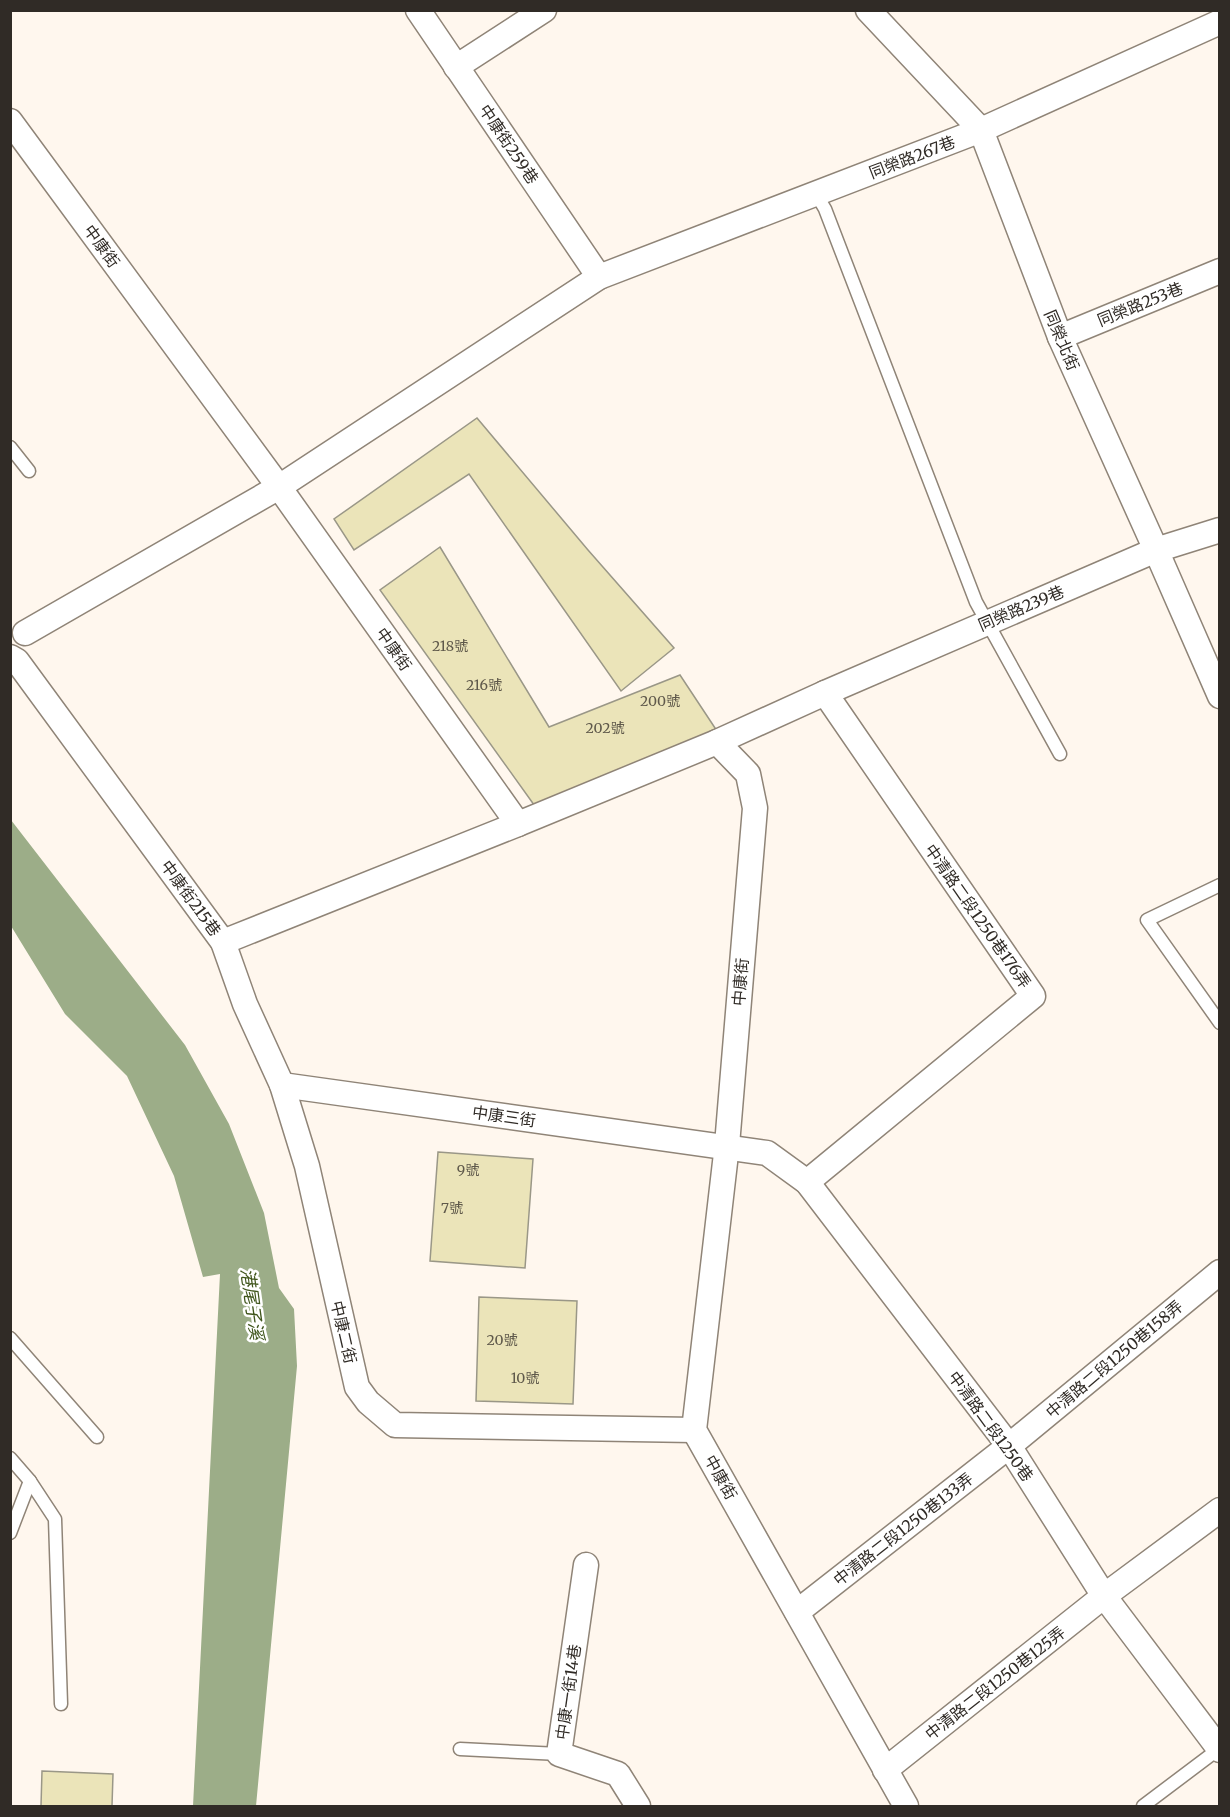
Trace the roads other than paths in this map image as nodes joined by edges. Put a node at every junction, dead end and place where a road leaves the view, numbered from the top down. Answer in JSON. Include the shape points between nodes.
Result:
{"nodes":[{"id":1,"x":418,"y":10,"type":"edge"},
{"id":2,"x":544,"y":10,"type":"edge"},
{"id":3,"x":868,"y":10,"type":"edge"},
{"id":4,"x":1220,"y":22,"type":"edge"},
{"id":5,"x":456,"y":67,"type":"junction"},
{"id":6,"x":10,"y":121,"type":"edge"},
{"id":7,"x":981,"y":130,"type":"junction"},
{"id":8,"x":816,"y":194,"type":"junction"},
{"id":9,"x":1220,"y":271,"type":"edge"},
{"id":10,"x":599,"y":277,"type":"junction"},
{"id":11,"x":1060,"y":337,"type":"junction"},
{"id":12,"x":10,"y":447,"type":"edge"},
{"id":13,"x":29,"y":471,"type":"dead end"},
{"id":14,"x":279,"y":488,"type":"junction"},
{"id":15,"x":1220,"y":530,"type":"edge"},
{"id":16,"x":1156,"y":550,"type":"junction"},
{"id":17,"x":987,"y":623,"type":"junction"},
{"id":18,"x":25,"y":633,"type":"dead end"},
{"id":19,"x":10,"y":657,"type":"edge"},
{"id":20,"x":825,"y":693,"type":"junction"},
{"id":21,"x":1220,"y":696,"type":"edge"},
{"id":22,"x":717,"y":742,"type":"junction"},
{"id":23,"x":1060,"y":754,"type":"dead end"},
{"id":24,"x":518,"y":824,"type":"junction"},
{"id":25,"x":1220,"y":885,"type":"edge"},
{"id":26,"x":223,"y":942,"type":"junction"},
{"id":27,"x":1220,"y":1023,"type":"edge"},
{"id":28,"x":282,"y":1085,"type":"junction"},
{"id":29,"x":727,"y":1146,"type":"junction"},
{"id":30,"x":807,"y":1182,"type":"junction"},
{"id":31,"x":1220,"y":1272,"type":"edge"},
{"id":32,"x":10,"y":1338,"type":"edge"},
{"id":33,"x":694,"y":1430,"type":"junction"},
{"id":34,"x":97,"y":1437,"type":"dead end"},
{"id":35,"x":1009,"y":1446,"type":"junction"},
{"id":36,"x":10,"y":1458,"type":"edge"},
{"id":37,"x":30,"y":1481,"type":"junction"},
{"id":38,"x":1220,"y":1510,"type":"edge"},
{"id":39,"x":10,"y":1533,"type":"edge"},
{"id":40,"x":586,"y":1565,"type":"dead end"},
{"id":41,"x":1104,"y":1596,"type":"junction"},
{"id":42,"x":797,"y":1612,"type":"junction"},
{"id":43,"x":61,"y":1704,"type":"dead end"},
{"id":44,"x":460,"y":1749,"type":"dead end"},
{"id":45,"x":1219,"y":1749,"type":"edge"},
{"id":46,"x":559,"y":1754,"type":"junction"},
{"id":47,"x":885,"y":1770,"type":"junction"},
{"id":48,"x":638,"y":1806,"type":"edge"},
{"id":49,"x":906,"y":1806,"type":"edge"},
{"id":50,"x":1143,"y":1806,"type":"edge"}],
"edges":[{"from":1,"to":5,"type":"street","name":"中康街259巷"},
{"from":2,"to":5,"type":"street"},
{"from":3,"to":7,"type":"street","name":"同榮北街"},
{"from":4,"to":7,"type":"street","name":"同榮路267巷"},
{"from":5,"to":10,"type":"street","name":"中康街259巷"},
{"from":6,"to":14,"type":"street","name":"中康街"},
{"from":7,"to":8,"type":"street","name":"同榮路267巷"},
{"from":7,"to":11,"type":"street","name":"同榮北街"},
{"from":8,"to":10,"type":"street","name":"同榮路267巷"},
{"from":8,"to":17,"type":"lane"},
{"from":9,"to":11,"type":"street","name":"同榮路253巷"},
{"from":10,"to":14,"type":"street"},
{"from":11,"to":16,"type":"street","name":"同榮北街"},
{"from":12,"to":13,"type":"lane"},
{"from":14,"to":18,"type":"street"},
{"from":14,"to":24,"type":"street","name":"中康街"},
{"from":15,"to":16,"type":"street","name":"同榮路239巷"},
{"from":16,"to":17,"type":"street","name":"同榮路239巷"},
{"from":16,"to":21,"type":"street","name":"同榮北街"},
{"from":17,"to":20,"type":"street","name":"同榮路239巷"},
{"from":17,"to":23,"type":"lane"},
{"from":19,"to":26,"type":"street","name":"中康街215巷","via":[[17,661]]},
{"from":20,"to":22,"type":"street"},
{"from":20,"to":30,"type":"street","name":"中清路二段1250巷176弄","via":[[1033,996]]},
{"from":22,"to":24,"type":"street"},
{"from":22,"to":29,"type":"street","name":"中康街","via":[[748,774],[755,808]]},
{"from":24,"to":26,"type":"street","name":"中康街215巷"},
{"from":25,"to":27,"type":"lane","via":[[1147,920]]},
{"from":26,"to":28,"type":"street","name":"中康二街","via":[[245,1004]]},
{"from":28,"to":29,"type":"street","name":"中康三街"},
{"from":28,"to":33,"type":"street","name":"中康二街","via":[[307,1166],[357,1387],[394,1425]]},
{"from":29,"to":30,"type":"street","name":"中清路二段1250巷","via":[[767,1152]]},
{"from":29,"to":33,"type":"street","name":"中康街"},
{"from":30,"to":35,"type":"street","name":"中清路二段1250巷"},
{"from":31,"to":35,"type":"street","name":"中清路二段1250巷158弄"},
{"from":32,"to":34,"type":"lane"},
{"from":33,"to":42,"type":"street","name":"中康街"},
{"from":35,"to":41,"type":"street","name":"中清路二段1250巷"},
{"from":35,"to":42,"type":"street","name":"中清路二段1250巷133弄"},
{"from":36,"to":37,"type":"lane"},
{"from":37,"to":39,"type":"lane"},
{"from":37,"to":43,"type":"lane","via":[[55,1519]]},
{"from":38,"to":41,"type":"street","name":"中清路二段1250巷125弄"},
{"from":40,"to":46,"type":"street","name":"中康一街14巷"},
{"from":41,"to":45,"type":"street","name":"中清路二段1250巷"},
{"from":41,"to":47,"type":"street","name":"中清路二段1250巷125弄"},
{"from":42,"to":47,"type":"street","name":"中康街"},
{"from":44,"to":46,"type":"lane"},
{"from":45,"to":50,"type":"lane"},
{"from":46,"to":48,"type":"street","name":"中康一街14巷","via":[[618,1774]]},
{"from":47,"to":49,"type":"street","name":"中康街"}]}
